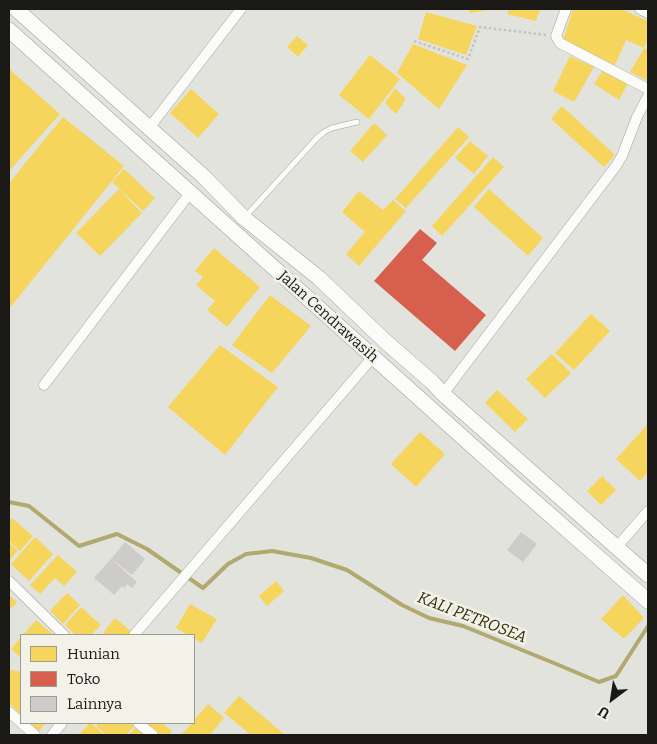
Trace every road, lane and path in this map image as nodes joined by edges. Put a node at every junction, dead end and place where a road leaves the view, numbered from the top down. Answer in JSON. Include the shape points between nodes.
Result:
{"nodes":[{"id":1,"x":16,"y":9,"type":"edge"},
{"id":2,"x":241,"y":9,"type":"edge"},
{"id":3,"x":566,"y":9,"type":"edge"},
{"id":4,"x":640,"y":9,"type":"edge"},
{"id":5,"x":648,"y":12,"type":"edge"},
{"id":6,"x":9,"y":32,"type":"edge"},
{"id":7,"x":556,"y":36,"type":"junction"},
{"id":8,"x":414,"y":41,"type":"dead end"},
{"id":9,"x":648,"y":89,"type":"edge"},
{"id":10,"x":648,"y":96,"type":"edge"},
{"id":11,"x":357,"y":122,"type":"dead end"},
{"id":12,"x":149,"y":128,"type":"junction"},
{"id":13,"x":190,"y":193,"type":"junction"},
{"id":14,"x":244,"y":218,"type":"junction"},
{"id":15,"x":373,"y":357,"type":"junction"},
{"id":16,"x":44,"y":385,"type":"dead end"},
{"id":17,"x":443,"y":394,"type":"junction"},
{"id":18,"x":648,"y":511,"type":"edge"},
{"id":19,"x":616,"y":548,"type":"junction"},
{"id":20,"x":648,"y":575,"type":"edge"},
{"id":21,"x":9,"y":581,"type":"edge"},
{"id":22,"x":648,"y":602,"type":"edge"},
{"id":23,"x":63,"y":634,"type":"edge"},
{"id":24,"x":135,"y":634,"type":"edge"},
{"id":25,"x":9,"y":712,"type":"edge"},
{"id":26,"x":20,"y":722,"type":"edge"},
{"id":27,"x":23,"y":724,"type":"edge"},
{"id":28,"x":61,"y":724,"type":"edge"},
{"id":29,"x":139,"y":724,"type":"edge"},
{"id":30,"x":35,"y":735,"type":"edge"},
{"id":31,"x":52,"y":735,"type":"edge"},
{"id":32,"x":153,"y":735,"type":"edge"}],
"edges":[{"from":1,"to":12,"type":"main road","name":"Jalan Cendrawasih"},
{"from":2,"to":12,"type":"street"},
{"from":3,"to":7,"type":"street"},
{"from":4,"to":5,"type":"street"},
{"from":6,"to":13,"type":"main road","name":"Jalan Cendrawasih"},
{"from":7,"to":8,"type":"path","via":[[480,27],[468,59]]},
{"from":7,"to":9,"type":"street","via":[[566,46]]},
{"from":10,"to":17,"type":"street","via":[[616,166]]},
{"from":11,"to":14,"type":"lane","via":[[324,132]]},
{"from":12,"to":14,"type":"main road","name":"Jalan Cendrawasih"},
{"from":13,"to":15,"type":"main road","name":"Jalan Cendrawasih"},
{"from":13,"to":16,"type":"street"},
{"from":14,"to":17,"type":"main road","name":"Jalan Cendrawasih","via":[[319,278]]},
{"from":15,"to":22,"type":"main road","name":"Jalan Cendrawasih"},
{"from":15,"to":24,"type":"street"},
{"from":17,"to":19,"type":"main road","name":"Jalan Cendrawasih"},
{"from":18,"to":19,"type":"street"},
{"from":19,"to":20,"type":"main road","name":"Jalan Cendrawasih"},
{"from":21,"to":23,"type":"street"},
{"from":25,"to":26,"type":"street"},
{"from":27,"to":30,"type":"street"},
{"from":28,"to":31,"type":"street"},
{"from":29,"to":32,"type":"street"}]}
